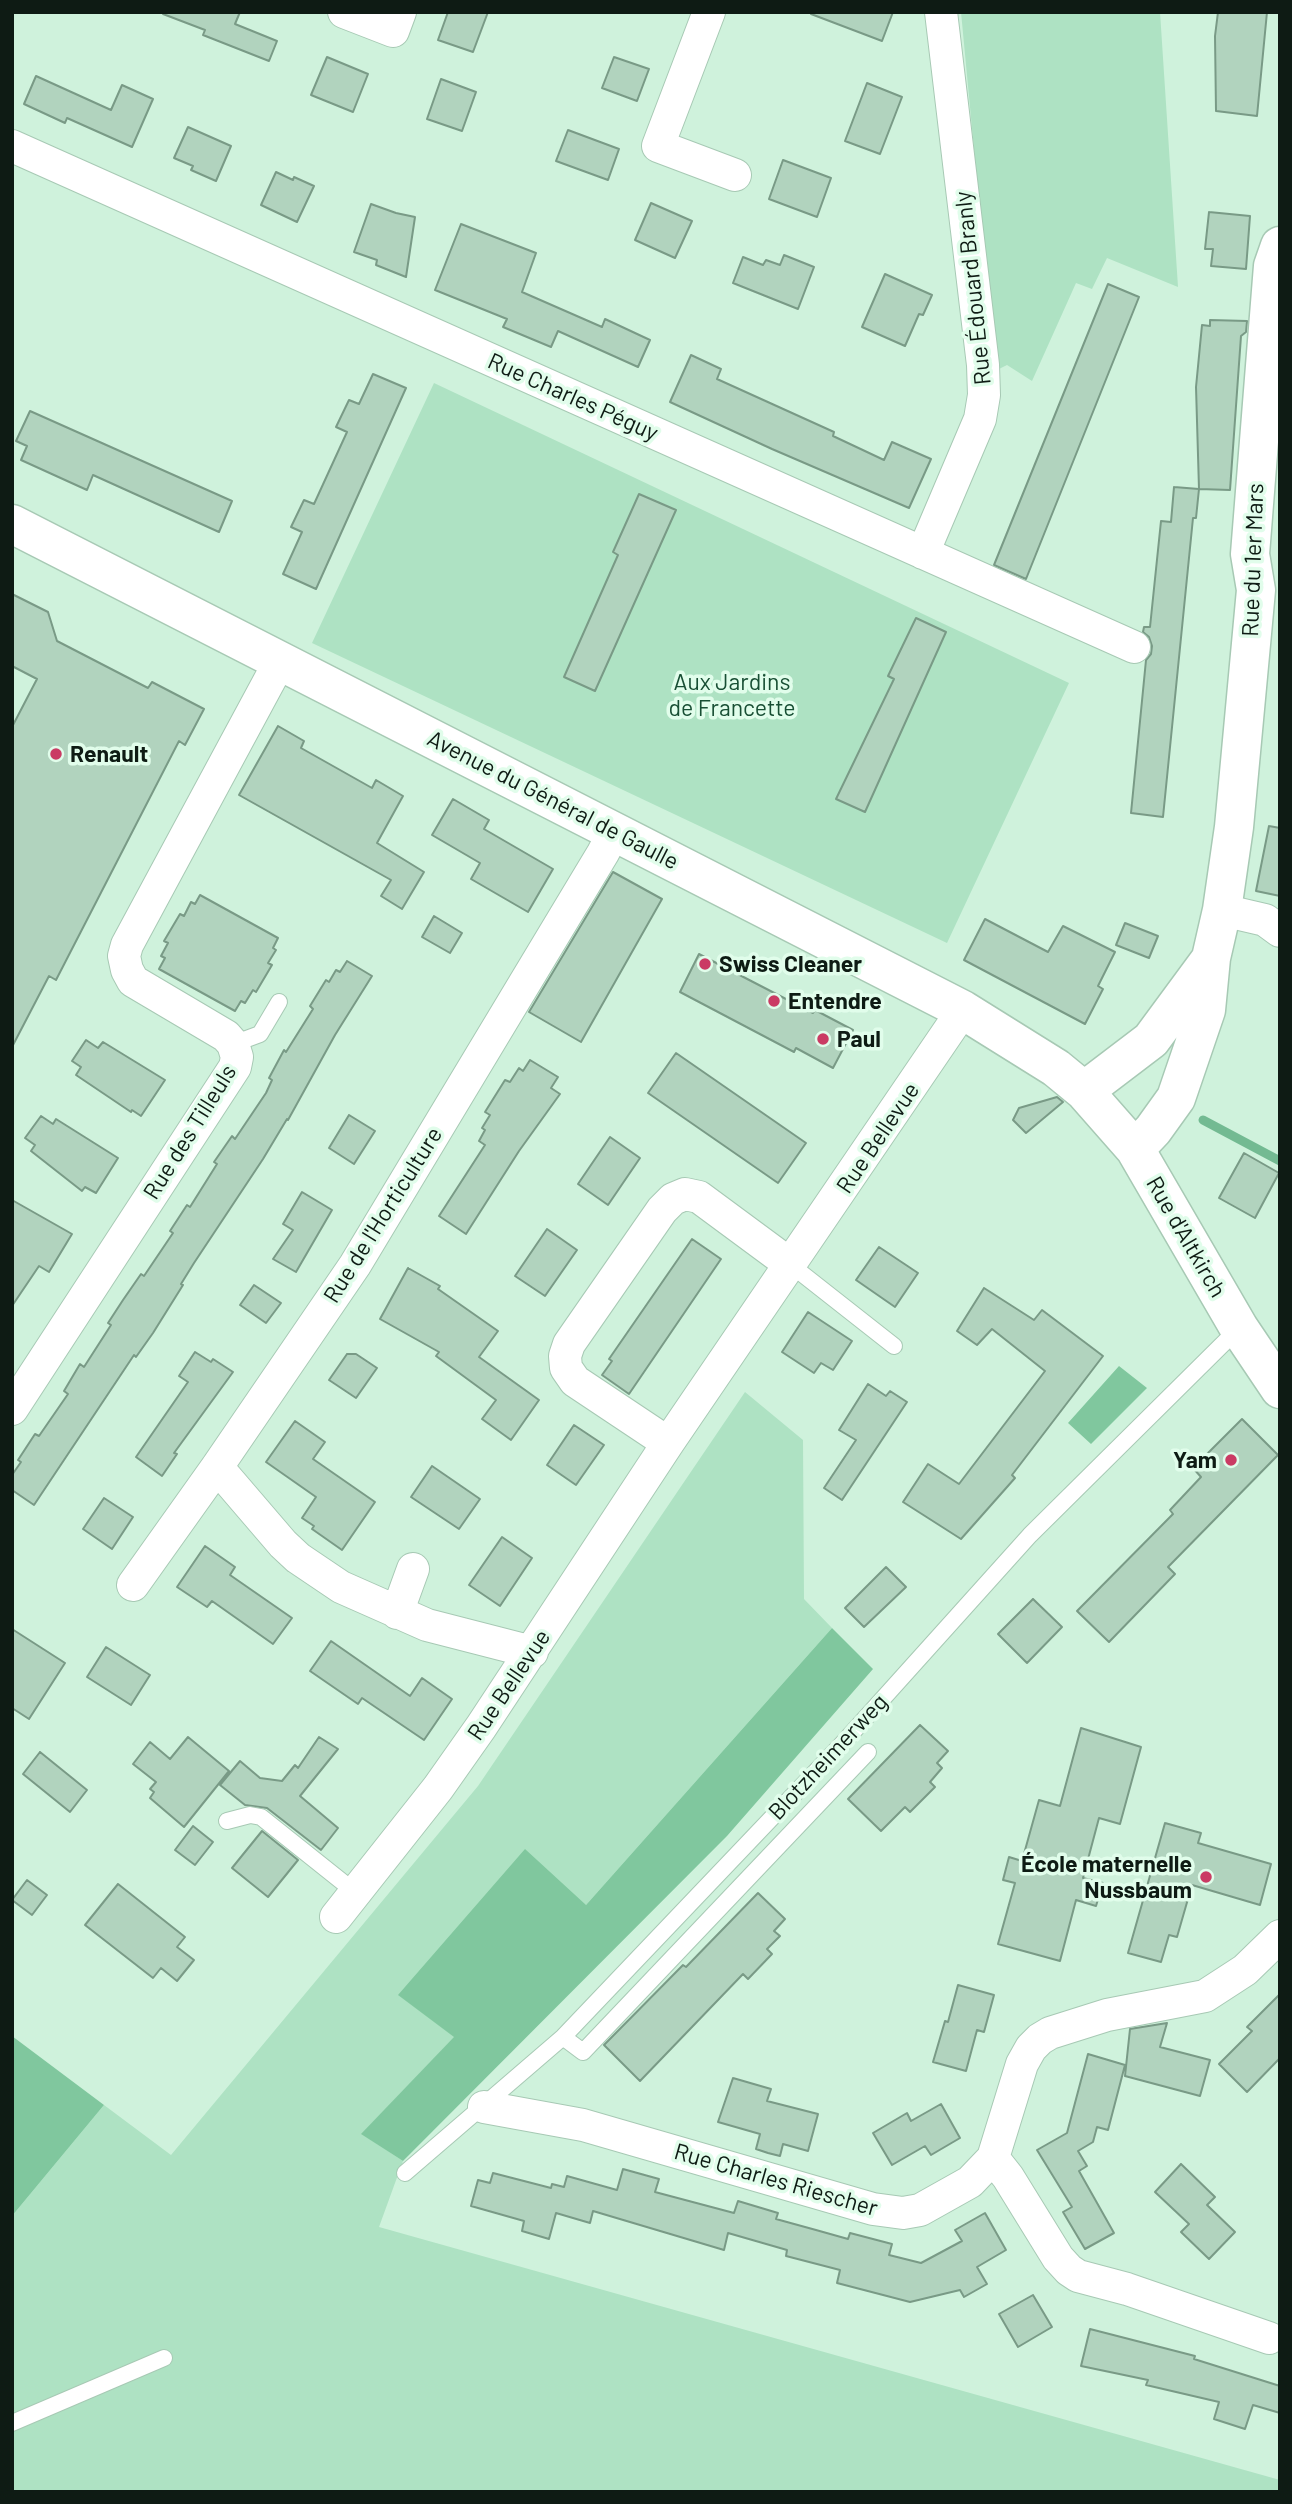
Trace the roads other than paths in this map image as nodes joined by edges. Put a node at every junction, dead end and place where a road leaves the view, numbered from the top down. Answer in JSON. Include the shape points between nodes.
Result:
{"nodes":[{"id":1,"x":344,"y":12,"type":"edge"},
{"id":2,"x":400,"y":12,"type":"edge"},
{"id":3,"x":709,"y":12,"type":"edge"},
{"id":4,"x":942,"y":12,"type":"edge"},
{"id":5,"x":12,"y":146,"type":"edge"},
{"id":6,"x":735,"y":175,"type":"dead end"},
{"id":7,"x":1280,"y":246,"type":"edge"},
{"id":8,"x":12,"y":524,"type":"edge"},
{"id":9,"x":923,"y":553,"type":"junction"},
{"id":10,"x":1134,"y":647,"type":"dead end"},
{"id":11,"x":280,"y":661,"type":"junction"},
{"id":12,"x":614,"y":832,"type":"junction"},
{"id":13,"x":1222,"y":910,"type":"junction"},
{"id":14,"x":1280,"y":931,"type":"edge"},
{"id":15,"x":1211,"y":958,"type":"junction"},
{"id":16,"x":279,"y":1002,"type":"dead end"},
{"id":17,"x":963,"y":1010,"type":"junction"},
{"id":18,"x":233,"y":1044,"type":"junction"},
{"id":19,"x":1084,"y":1091,"type":"junction"},
{"id":20,"x":1135,"y":1149,"type":"junction"},
{"id":21,"x":792,"y":1265,"type":"junction"},
{"id":22,"x":1239,"y":1328,"type":"junction"},
{"id":23,"x":894,"y":1346,"type":"dead end"},
{"id":24,"x":1280,"y":1390,"type":"edge"},
{"id":25,"x":12,"y":1409,"type":"edge"},
{"id":26,"x":668,"y":1443,"type":"junction"},
{"id":27,"x":217,"y":1466,"type":"junction"},
{"id":28,"x":413,"y":1569,"type":"dead end"},
{"id":29,"x":133,"y":1585,"type":"dead end"},
{"id":30,"x":397,"y":1612,"type":"junction"},
{"id":31,"x":532,"y":1652,"type":"junction"},
{"id":32,"x":868,"y":1752,"type":"dead end"},
{"id":33,"x":228,"y":1821,"type":"dead end"},
{"id":34,"x":355,"y":1892,"type":"junction"},
{"id":35,"x":336,"y":1917,"type":"dead end"},
{"id":36,"x":1280,"y":1936,"type":"edge"},
{"id":37,"x":563,"y":2037,"type":"junction"},
{"id":38,"x":484,"y":2107,"type":"junction"},
{"id":39,"x":993,"y":2158,"type":"junction"},
{"id":40,"x":405,"y":2174,"type":"dead end"},
{"id":41,"x":1269,"y":2338,"type":"dead end"},
{"id":42,"x":164,"y":2358,"type":"dead end"},
{"id":43,"x":12,"y":2423,"type":"edge"}],
"edges":[{"from":1,"to":2,"type":"street","via":[[393,31]]},
{"from":3,"to":6,"type":"street","via":[[658,146]]},
{"from":4,"to":9,"type":"street","name":"Rue Édouard Branly","via":[[984,394],[980,419]]},
{"from":5,"to":9,"type":"street","name":"Rue Charles Péguy"},
{"from":7,"to":13,"type":"main road","name":"Rue du 1er Mars","via":[[1273,266],[1250,554],[1256,590]]},
{"from":8,"to":11,"type":"main road","name":"Avenue du Général de Gaulle"},
{"from":9,"to":10,"type":"street","name":"Rue Charles Péguy"},
{"from":11,"to":12,"type":"main road","name":"Avenue du Général de Gaulle"},
{"from":11,"to":18,"type":"street","name":"Rue des Tilleuls","via":[[124,956],[133,981]]},
{"from":12,"to":17,"type":"main road","name":"Avenue du Général de Gaulle"},
{"from":12,"to":27,"type":"street","name":"Rue de l'Horticulture","via":[[355,1265]]},
{"from":13,"to":14,"type":"street","via":[[1265,920]]},
{"from":13,"to":15,"type":"main road","name":"Rue du 1er Mars"},
{"from":15,"to":19,"type":"main road","name":"Rue du 1er Mars","via":[[1151,1040]]},
{"from":15,"to":20,"type":"main road","name":"Rue du 1er Mars","via":[[1206,1010],[1176,1098]]},
{"from":16,"to":18,"type":"lane","via":[[260,1034]]},
{"from":17,"to":19,"type":"main road","name":"Avenue du Général de Gaulle","via":[[1056,1068]]},
{"from":17,"to":21,"type":"street","name":"Rue Bellevue"},
{"from":18,"to":25,"type":"street","name":"Rue des Tilleuls","via":[[235,1067]]},
{"from":19,"to":20,"type":"main road","name":"Rue d'Altkirch"},
{"from":20,"to":22,"type":"main road","name":"Rue d'Altkirch"},
{"from":21,"to":23,"type":"lane"},
{"from":21,"to":26,"type":"street","name":"Rue Bellevue"},
{"from":21,"to":26,"type":"street","via":[[699,1198],[685,1194],[662,1210],[565,1356],[566,1368],[575,1381]]},
{"from":22,"to":24,"type":"main road","name":"Rue d'Altkirch"},
{"from":22,"to":37,"type":"lane","name":"Blotzheimerweg","via":[[1030,1535],[843,1743]]},
{"from":26,"to":31,"type":"street","name":"Rue Bellevue"},
{"from":27,"to":29,"type":"street","name":"Rue de l'Horticulture"},
{"from":27,"to":30,"type":"street","via":[[298,1558],[341,1587]]},
{"from":28,"to":30,"type":"street"},
{"from":30,"to":31,"type":"street","via":[[427,1625]]},
{"from":31,"to":34,"type":"street","name":"Rue Bellevue","via":[[438,1788]]},
{"from":32,"to":37,"type":"lane","via":[[583,2052]]},
{"from":33,"to":34,"type":"lane","via":[[261,1816]]},
{"from":34,"to":35,"type":"street","name":"Rue Bellevue"},
{"from":36,"to":39,"type":"street","name":"Rue Charles Riescher","via":[[1245,1970],[1205,1996],[1107,2015],[1040,2039],[1022,2064]]},
{"from":37,"to":38,"type":"lane","name":"Blotzheimerweg"},
{"from":38,"to":39,"type":"street","name":"Rue Charles Riescher","via":[[583,2125],[895,2213],[935,2203],[970,2182]]},
{"from":38,"to":40,"type":"lane","name":"Blotzheimerweg"},
{"from":39,"to":41,"type":"street","via":[[1058,2258],[1078,2276],[1127,2288]]},
{"from":42,"to":43,"type":"lane"}]}
